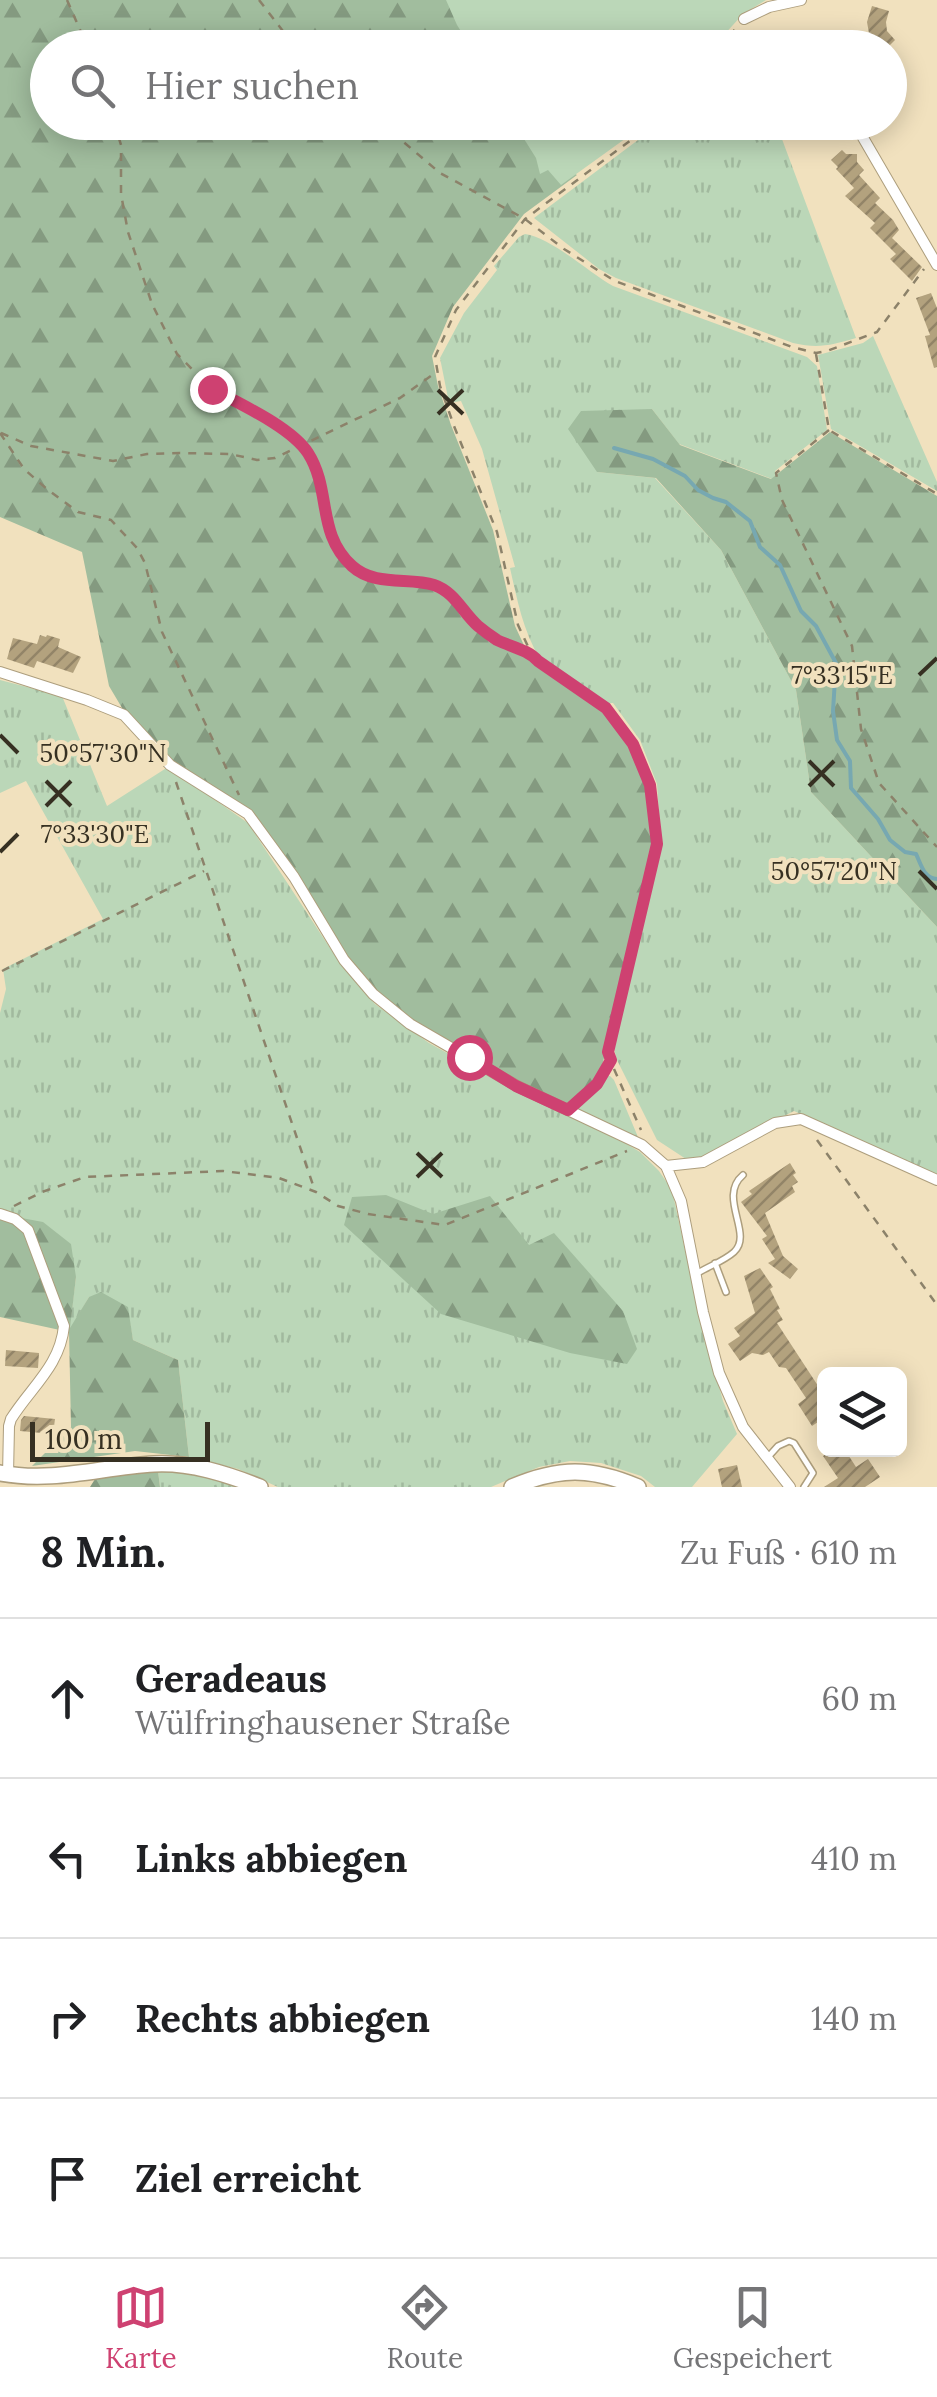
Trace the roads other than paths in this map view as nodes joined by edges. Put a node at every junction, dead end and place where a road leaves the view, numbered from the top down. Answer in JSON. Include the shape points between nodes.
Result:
{"nodes":[{"id":1,"x":802,"y":0,"type":"edge"},
{"id":2,"x":744,"y":19,"type":"road end"},
{"id":3,"x":864,"y":140,"type":"edge"},
{"id":4,"x":935,"y":261,"type":"edge"},
{"id":5,"x":0,"y":672,"type":"edge"},
{"id":6,"x":611,"y":1060,"type":"road end"},
{"id":7,"x":568,"y":1110,"type":"junction"},
{"id":8,"x":666,"y":1166,"type":"junction"},
{"id":9,"x":742,"y":1175,"type":"dead end"},
{"id":10,"x":937,"y":1180,"type":"edge"},
{"id":11,"x":2,"y":1212,"type":"edge"},
{"id":12,"x":715,"y":1263,"type":"junction"},
{"id":13,"x":695,"y":1274,"type":"junction"},
{"id":14,"x":726,"y":1292,"type":"dead end"},
{"id":15,"x":767,"y":1458,"type":"junction"},
{"id":16,"x":4,"y":1474,"type":"edge"},
{"id":17,"x":260,"y":1487,"type":"edge"},
{"id":18,"x":512,"y":1487,"type":"edge"},
{"id":19,"x":638,"y":1487,"type":"edge"},
{"id":20,"x":790,"y":1487,"type":"edge"},
{"id":21,"x":804,"y":1487,"type":"edge"}],
"edges":[{"from":1,"to":2,"type":"street"},
{"from":3,"to":4,"type":"street"},
{"from":5,"to":7,"type":"street","via":[[124,715],[170,765],[248,814],[373,994],[410,1024]]},
{"from":6,"to":7,"type":"lane","via":[[597,1084]]},
{"from":7,"to":8,"type":"street","via":[[642,1145]]},
{"from":8,"to":10,"type":"street","via":[[703,1162],[774,1123],[802,1119]]},
{"from":8,"to":13,"type":"street","via":[[681,1201]]},
{"from":9,"to":12,"type":"lane","via":[[732,1198],[741,1240]]},
{"from":11,"to":16,"type":"street","via":[[28,1230],[64,1326],[50,1368],[11,1419]]},
{"from":12,"to":13,"type":"lane"},
{"from":12,"to":14,"type":"lane"},
{"from":13,"to":15,"type":"street","via":[[719,1373],[743,1427]]},
{"from":15,"to":20,"type":"street"},
{"from":15,"to":21,"type":"lane","via":[[783,1442],[794,1444],[813,1473]]},
{"from":16,"to":17,"type":"street","via":[[72,1476],[157,1464]]},
{"from":18,"to":19,"type":"street","via":[[578,1470]]}]}
